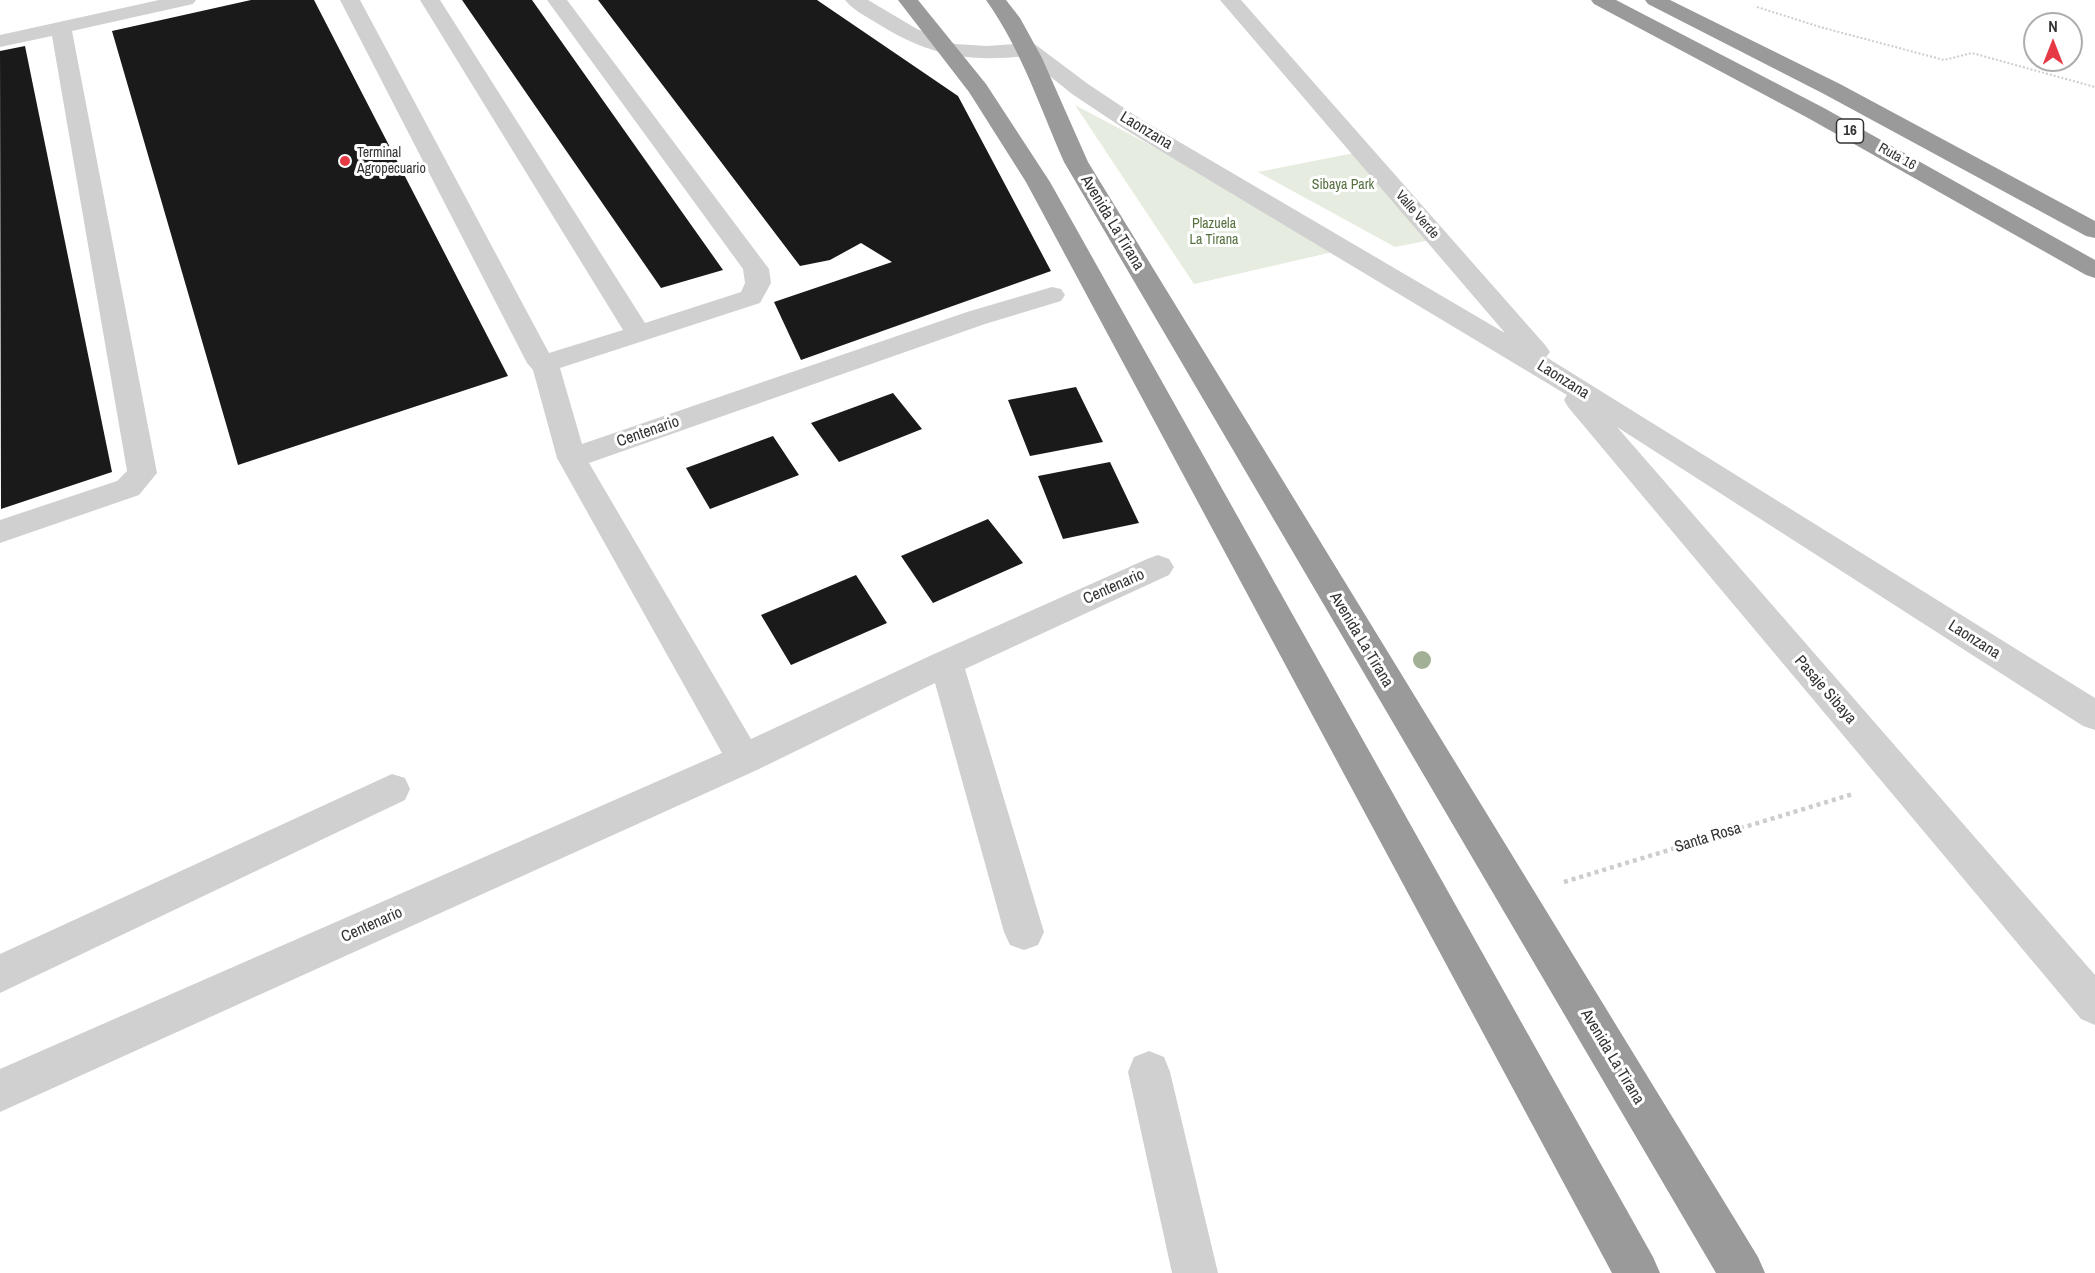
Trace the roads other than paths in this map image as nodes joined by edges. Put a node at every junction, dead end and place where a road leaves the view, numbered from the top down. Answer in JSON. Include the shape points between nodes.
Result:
{"nodes":[{"id":1,"x":186,"y":0,"type":"edge"},
{"id":2,"x":350,"y":0,"type":"edge"},
{"id":3,"x":430,"y":0,"type":"edge"},
{"id":4,"x":557,"y":0,"type":"edge"},
{"id":5,"x":855,"y":0,"type":"edge"},
{"id":6,"x":908,"y":0,"type":"edge"},
{"id":7,"x":996,"y":0,"type":"edge"},
{"id":8,"x":1230,"y":0,"type":"edge"},
{"id":9,"x":1601,"y":0,"type":"edge"},
{"id":10,"x":1655,"y":0,"type":"edge"},
{"id":11,"x":61,"y":28,"type":"junction"},
{"id":12,"x":0,"y":41,"type":"edge"},
{"id":13,"x":946,"y":49,"type":"junction"},
{"id":14,"x":1029,"y":49,"type":"junction"},
{"id":15,"x":2095,"y":231,"type":"edge"},
{"id":16,"x":2095,"y":270,"type":"edge"},
{"id":17,"x":1052,"y":295,"type":"dead end"},
{"id":18,"x":639,"y":334,"type":"junction"},
{"id":19,"x":545,"y":364,"type":"junction"},
{"id":20,"x":1556,"y":375,"type":"junction"},
{"id":21,"x":572,"y":458,"type":"junction"},
{"id":22,"x":0,"y":532,"type":"edge"},
{"id":23,"x":1158,"y":567,"type":"dead end"},
{"id":24,"x":946,"y":663,"type":"junction"},
{"id":25,"x":2095,"y":716,"type":"edge"},
{"id":26,"x":744,"y":759,"type":"junction"},
{"id":27,"x":392,"y":789,"type":"dead end"},
{"id":28,"x":1024,"y":932,"type":"dead end"},
{"id":29,"x":0,"y":974,"type":"edge"},
{"id":30,"x":2095,"y":1005,"type":"edge"},
{"id":31,"x":1149,"y":1072,"type":"dead end"},
{"id":32,"x":0,"y":1091,"type":"edge"},
{"id":33,"x":1195,"y":1273,"type":"edge"},
{"id":34,"x":1637,"y":1273,"type":"edge"},
{"id":35,"x":1742,"y":1273,"type":"edge"}],
"edges":[{"from":1,"to":11,"type":"street"},
{"from":2,"to":19,"type":"street","via":[[541,363]]},
{"from":3,"to":18,"type":"street"},
{"from":4,"to":18,"type":"street","via":[[756,269],[758,284],[751,297]]},
{"from":5,"to":13,"type":"street","via":[[902,29]]},
{"from":6,"to":13,"type":"highway"},
{"from":7,"to":14,"type":"highway","name":"Avenida La Tirana"},
{"from":8,"to":20,"type":"street","name":"Valle Verde"},
{"from":9,"to":16,"type":"highway","name":"Ruta 16","number":"16","via":[[1816,113]]},
{"from":10,"to":15,"type":"highway","name":"Ruta 16","number":"16","via":[[1832,89]]},
{"from":11,"to":12,"type":"street"},
{"from":11,"to":22,"type":"street","via":[[142,473],[128,488]]},
{"from":13,"to":14,"type":"street"},
{"from":13,"to":34,"type":"highway","via":[[1010,136],[1094,282]]},
{"from":14,"to":20,"type":"street","name":"Laonzana","via":[[1134,125]]},
{"from":14,"to":35,"type":"highway","name":"Avenida La Tirana","via":[[1076,162]]},
{"from":17,"to":21,"type":"street","name":"Centenario"},
{"from":18,"to":19,"type":"street"},
{"from":19,"to":21,"type":"street"},
{"from":20,"to":25,"type":"street","name":"Laonzana"},
{"from":20,"to":30,"type":"street","name":"Pasaje Sibaya"},
{"from":21,"to":26,"type":"street"},
{"from":23,"to":24,"type":"street","name":"Centenario"},
{"from":24,"to":26,"type":"street","name":"Centenario"},
{"from":24,"to":28,"type":"street"},
{"from":26,"to":32,"type":"street","name":"Centenario"},
{"from":27,"to":29,"type":"street"},
{"from":31,"to":33,"type":"street"}]}
